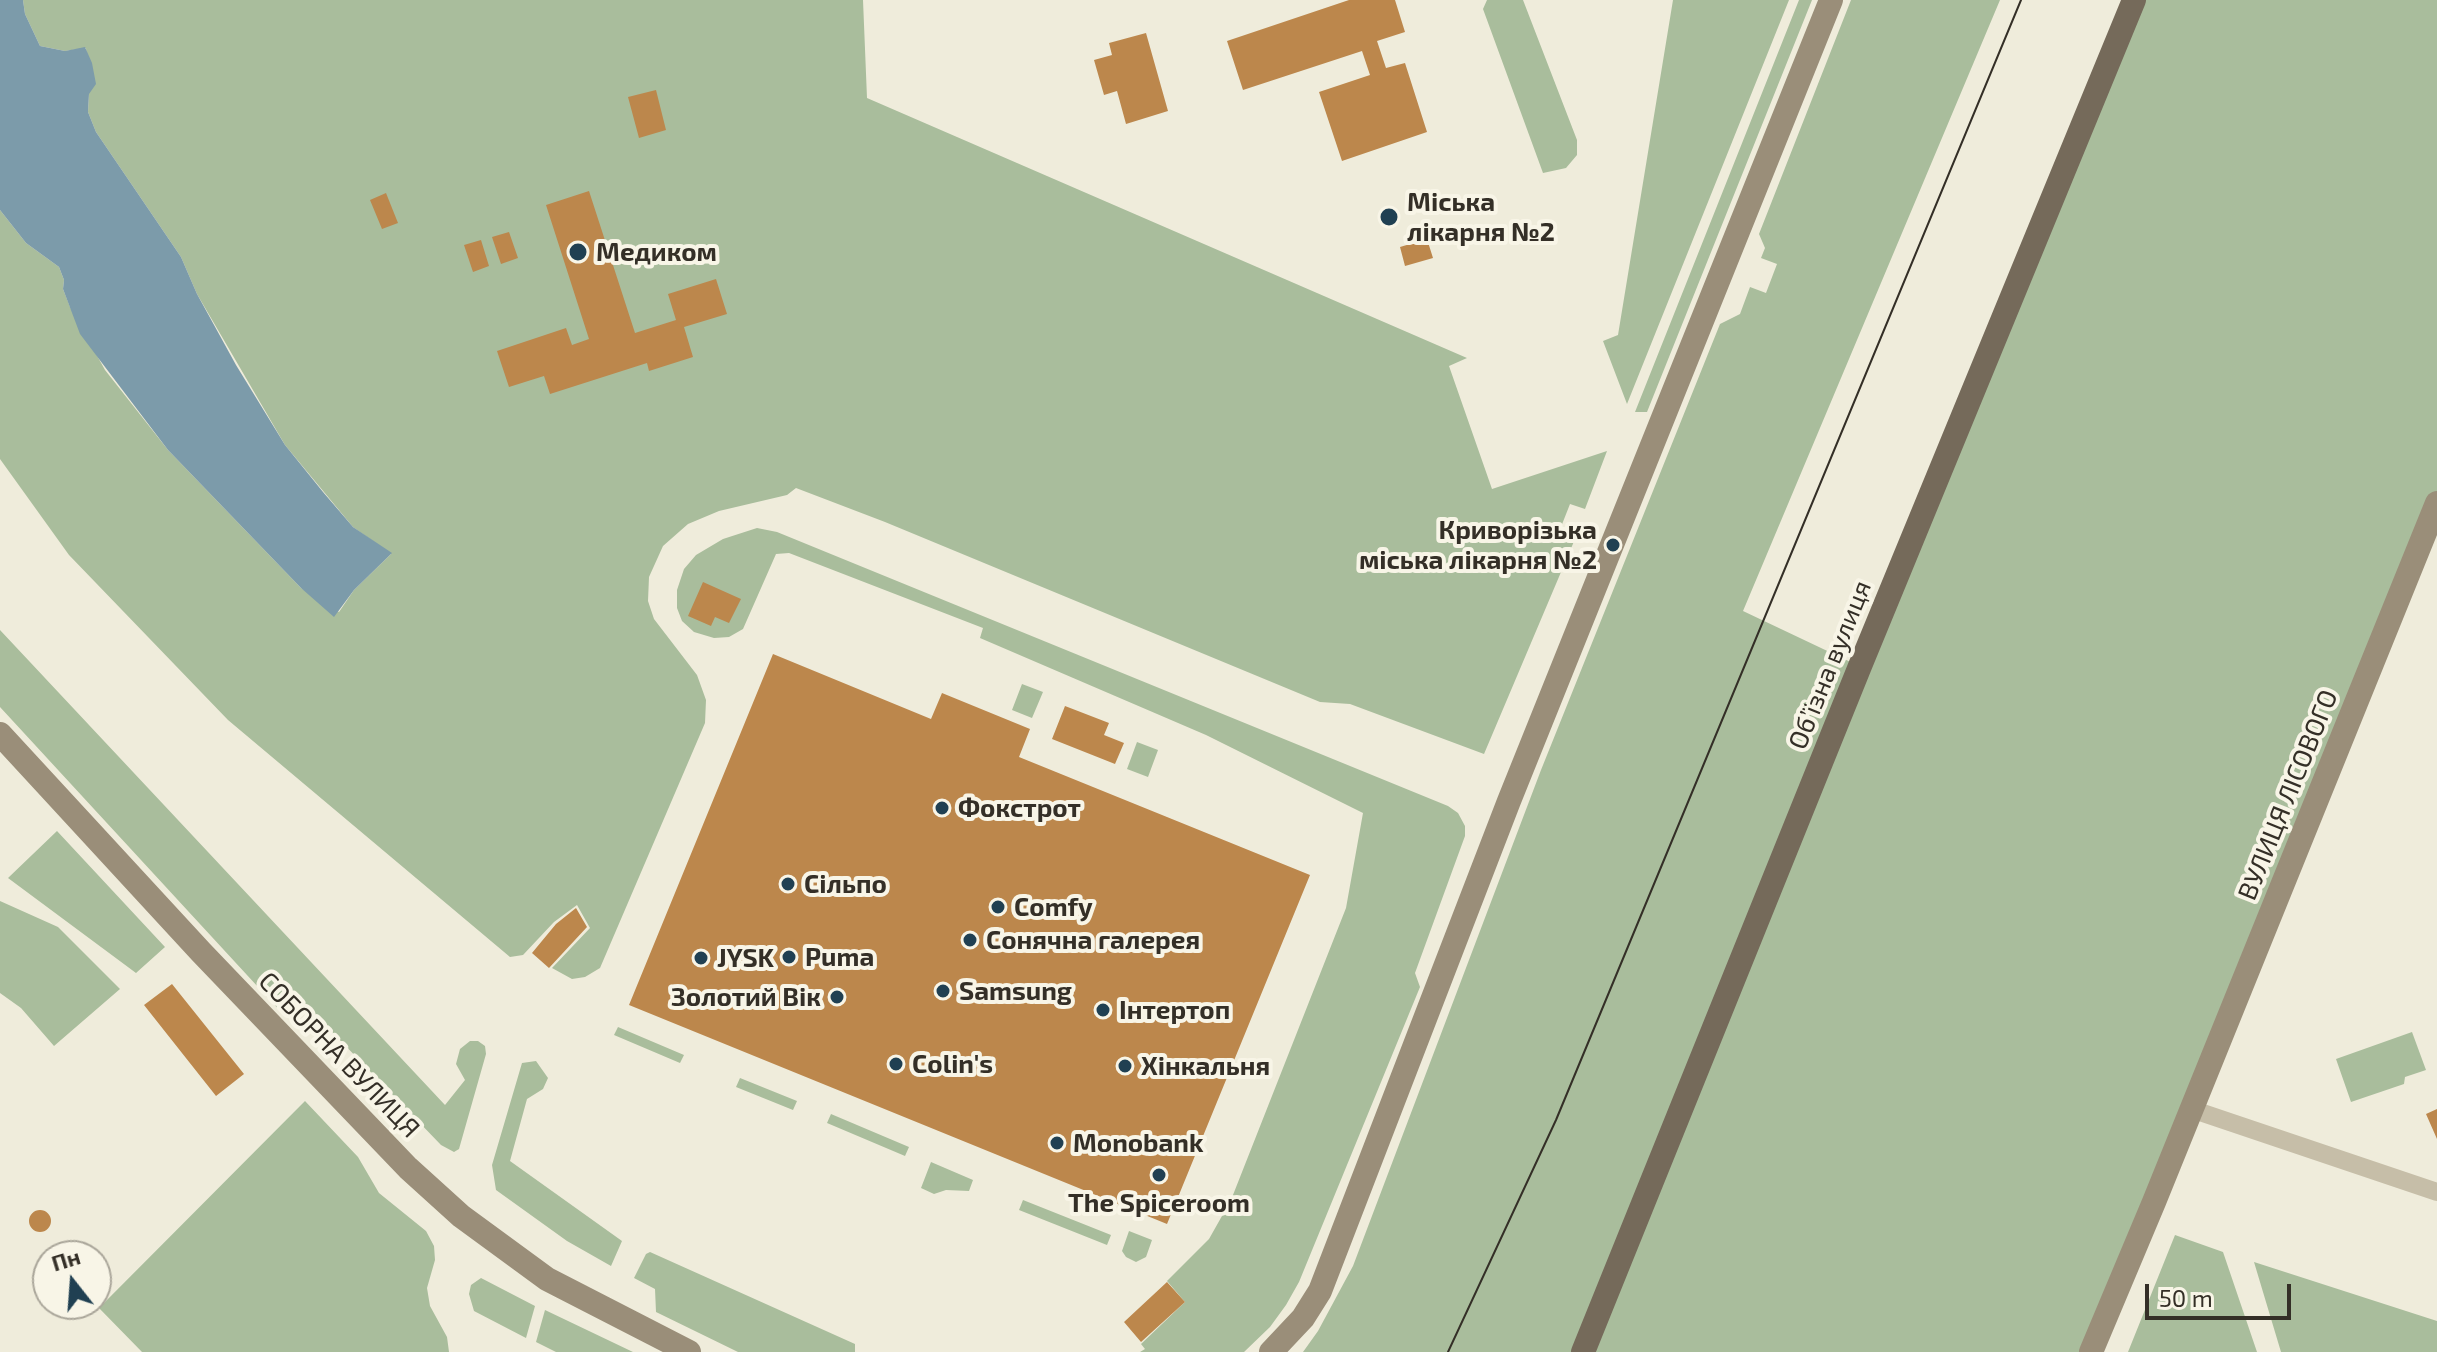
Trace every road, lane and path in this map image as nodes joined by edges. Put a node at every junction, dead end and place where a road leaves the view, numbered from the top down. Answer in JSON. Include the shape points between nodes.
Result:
{"nodes":[{"id":1,"x":1831,"y":0,"type":"edge"},
{"id":2,"x":2134,"y":0,"type":"edge"},
{"id":3,"x":2437,"y":503,"type":"edge"},
{"id":4,"x":0,"y":734,"type":"edge"},
{"id":5,"x":2191,"y":1109,"type":"junction"},
{"id":6,"x":2437,"y":1192,"type":"edge"},
{"id":7,"x":689,"y":1352,"type":"edge"},
{"id":8,"x":1271,"y":1352,"type":"edge"},
{"id":9,"x":1583,"y":1352,"type":"edge"},
{"id":10,"x":2091,"y":1352,"type":"edge"}],
"edges":[{"from":1,"to":8,"type":"street","via":[[1509,801],[1320,1291]]},
{"from":2,"to":9,"type":"main road","name":"Обʼїзна вулиця"},
{"from":3,"to":5,"type":"street","name":"ВУЛИЦЯ ЛІСОВОГО"},
{"from":4,"to":7,"type":"street","name":"СОБОРНА ВУЛИЦЯ","via":[[223,975],[461,1216],[547,1279]]},
{"from":5,"to":6,"type":"street"},
{"from":5,"to":10,"type":"street","name":"ВУЛИЦЯ ЛІСОВОГО"}]}
